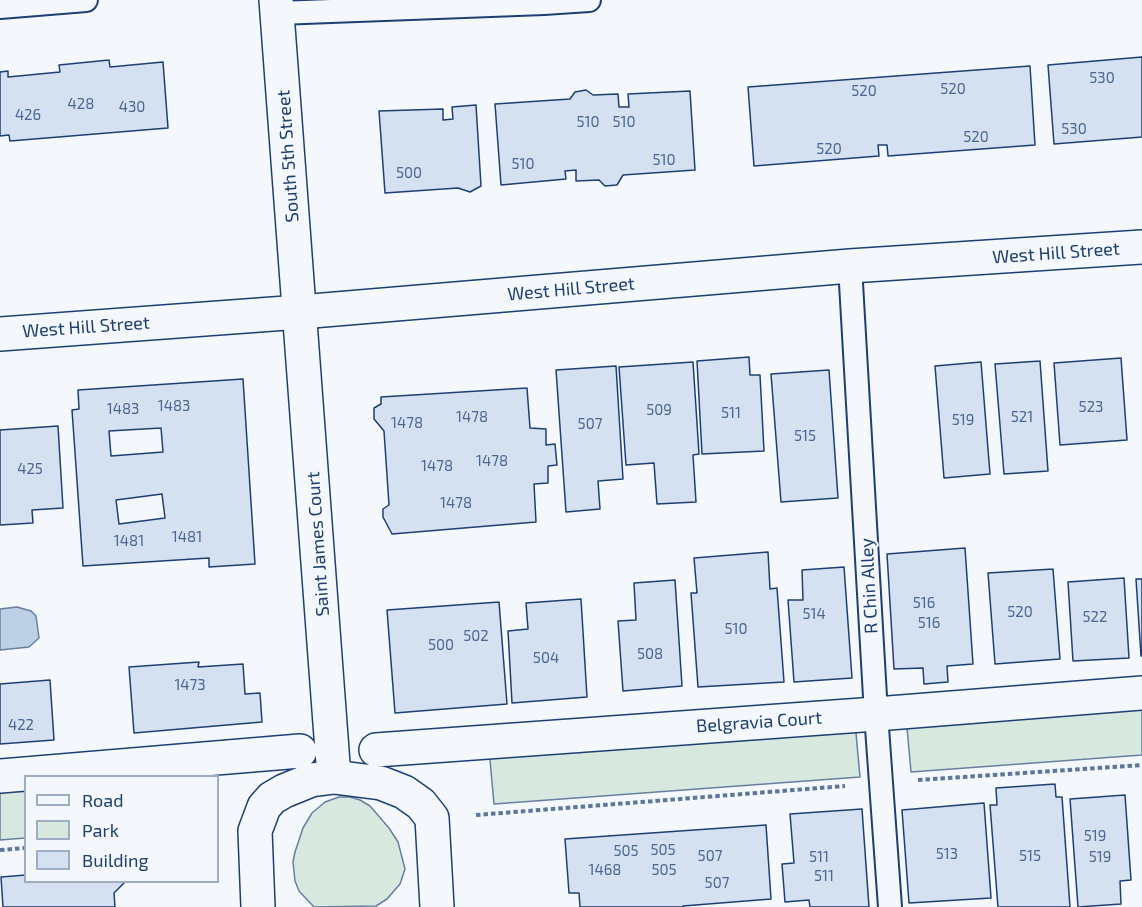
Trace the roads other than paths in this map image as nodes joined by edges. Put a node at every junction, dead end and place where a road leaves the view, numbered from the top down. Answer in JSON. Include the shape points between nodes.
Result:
{"nodes":[{"id":1,"x":86,"y":0,"type":"edge"},
{"id":2,"x":589,"y":0,"type":"edge"},
{"id":3,"x":431,"y":4,"type":"edge"},
{"id":4,"x":277,"y":6,"type":"edge"},
{"id":5,"x":0,"y":7,"type":"edge"},
{"id":6,"x":1142,"y":247,"type":"edge"},
{"id":7,"x":850,"y":266,"type":"junction"},
{"id":8,"x":300,"y":312,"type":"junction"},
{"id":9,"x":0,"y":334,"type":"edge"},
{"id":10,"x":1142,"y":693,"type":"edge"},
{"id":11,"x":876,"y":714,"type":"junction"},
{"id":12,"x":375,"y":750,"type":"dead end"},
{"id":13,"x":300,"y":751,"type":"dead end"},
{"id":14,"x":0,"y":776,"type":"edge"},
{"id":15,"x":334,"y":777,"type":"junction"},
{"id":16,"x":258,"y":907,"type":"edge"},
{"id":17,"x":438,"y":907,"type":"edge"},
{"id":18,"x":890,"y":907,"type":"edge"}],
"edges":[{"from":1,"to":5,"type":"lane"},
{"from":2,"to":3,"type":"lane"},
{"from":3,"to":4,"type":"lane"},
{"from":4,"to":8,"type":"street","name":"South 5th Street"},
{"from":6,"to":7,"type":"street","name":"West Hill Street"},
{"from":7,"to":8,"type":"street","name":"West Hill Street"},
{"from":7,"to":11,"type":"lane","name":"R Chin Alley"},
{"from":8,"to":9,"type":"street","name":"West Hill Street"},
{"from":8,"to":15,"type":"street","name":"Saint James Court"},
{"from":10,"to":11,"type":"street","name":"Belgravia Court"},
{"from":11,"to":12,"type":"street","name":"Belgravia Court"},
{"from":11,"to":18,"type":"lane","name":"R Chin Alley"},
{"from":13,"to":14,"type":"street"},
{"from":15,"to":16,"type":"street","via":[[311,780],[284,791],[264,807],[255,831]]},
{"from":15,"to":17,"type":"street","via":[[381,783],[405,792],[421,804],[432,818]]}]}
